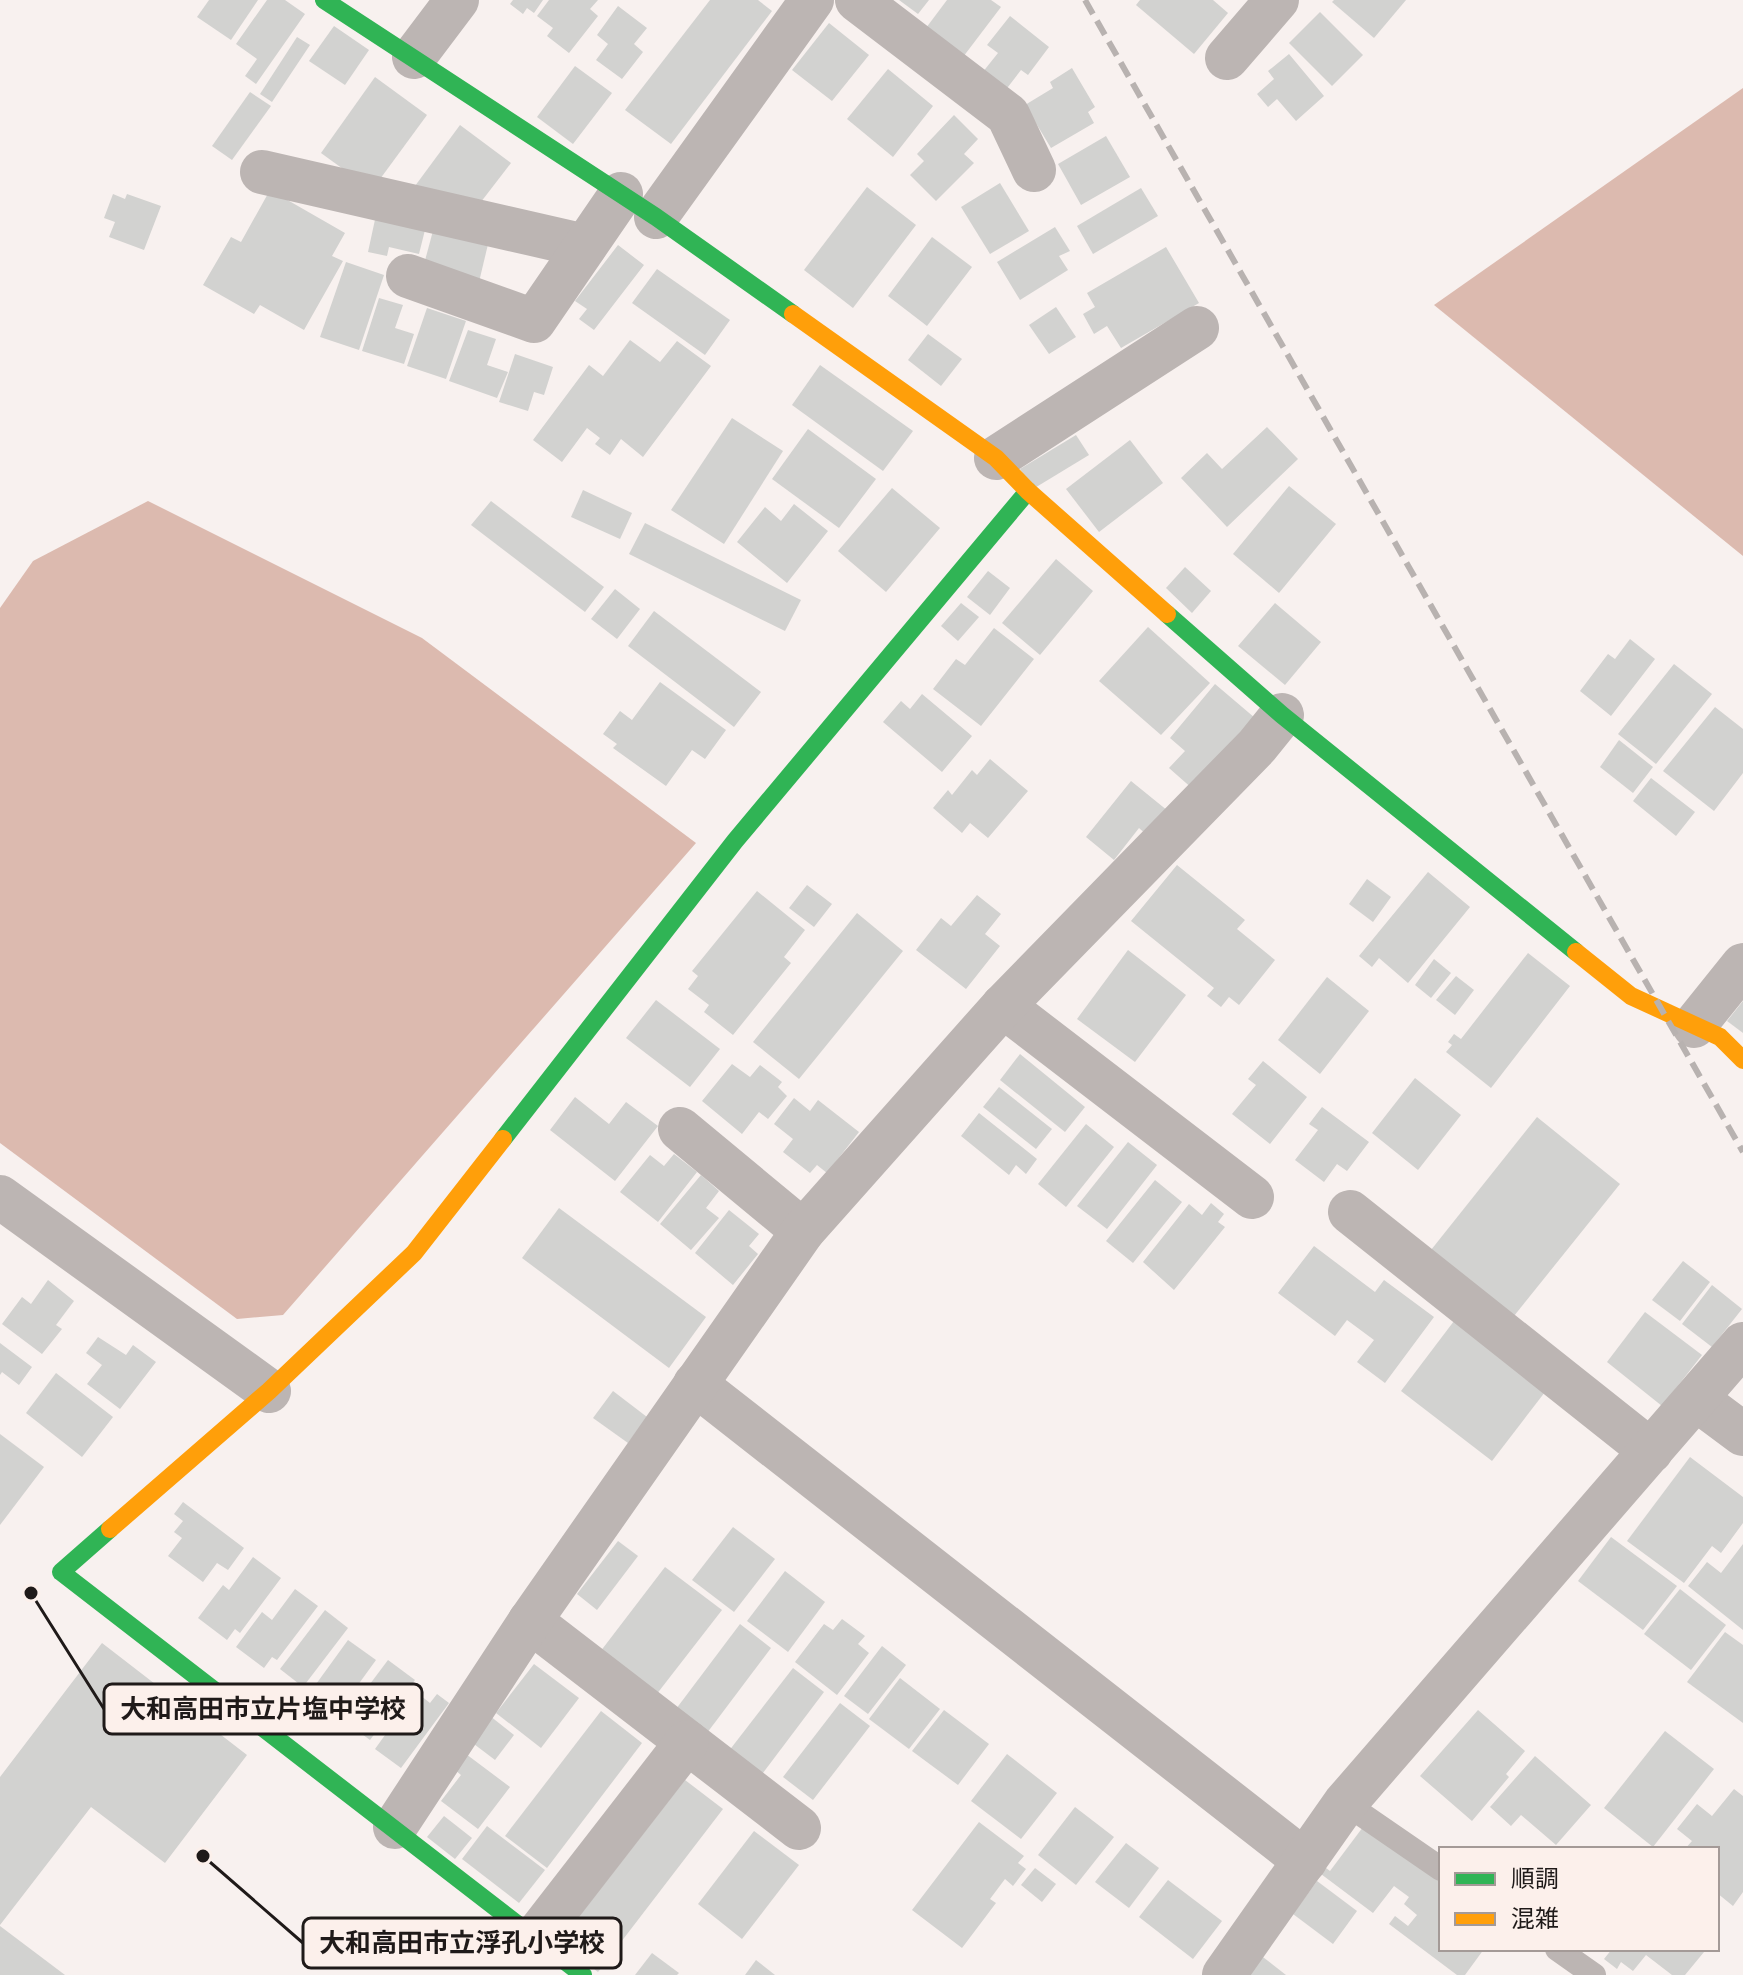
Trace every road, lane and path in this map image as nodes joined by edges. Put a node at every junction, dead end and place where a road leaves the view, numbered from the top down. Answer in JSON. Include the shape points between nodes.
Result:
{"nodes":[{"id":1,"x":324,"y":0,"type":"edge"},
{"id":2,"x":457,"y":0,"type":"edge"},
{"id":3,"x":812,"y":0,"type":"edge"},
{"id":4,"x":857,"y":0,"type":"edge"},
{"id":5,"x":1277,"y":0,"type":"edge"},
{"id":6,"x":414,"y":57,"type":"junction"},
{"id":7,"x":1227,"y":58,"type":"dead end"},
{"id":8,"x":1034,"y":170,"type":"dead end"},
{"id":9,"x":262,"y":172,"type":"dead end"},
{"id":10,"x":638,"y":206,"type":"junction"},
{"id":11,"x":585,"y":246,"type":"junction"},
{"id":12,"x":408,"y":276,"type":"dead end"},
{"id":13,"x":1197,"y":328,"type":"dead end"},
{"id":14,"x":996,"y":458,"type":"junction"},
{"id":15,"x":1028,"y":491,"type":"junction"},
{"id":16,"x":1282,"y":715,"type":"junction"},
{"id":17,"x":1743,"y":965,"type":"edge"},
{"id":18,"x":1003,"y":1006,"type":"junction"},
{"id":19,"x":1694,"y":1026,"type":"junction"},
{"id":20,"x":1743,"y":1060,"type":"edge"},
{"id":21,"x":680,"y":1129,"type":"dead end"},
{"id":22,"x":0,"y":1197,"type":"edge"},
{"id":23,"x":1252,"y":1197,"type":"dead end"},
{"id":24,"x":1350,"y":1212,"type":"dead end"},
{"id":25,"x":803,"y":1231,"type":"junction"},
{"id":26,"x":1743,"y":1344,"type":"edge"},
{"id":27,"x":695,"y":1384,"type":"junction"},
{"id":28,"x":269,"y":1391,"type":"junction"},
{"id":29,"x":1696,"y":1399,"type":"junction"},
{"id":30,"x":1743,"y":1434,"type":"edge"},
{"id":31,"x":1651,"y":1451,"type":"junction"},
{"id":32,"x":530,"y":1621,"type":"junction"},
{"id":33,"x":687,"y":1742,"type":"junction"},
{"id":34,"x":1345,"y":1803,"type":"junction"},
{"id":35,"x":395,"y":1827,"type":"junction"},
{"id":36,"x":799,"y":1828,"type":"dead end"},
{"id":37,"x":1305,"y":1861,"type":"junction"},
{"id":38,"x":1439,"y":1868,"type":"edge"},
{"id":39,"x":535,"y":1938,"type":"junction"},
{"id":40,"x":1560,"y":1951,"type":"edge"},
{"id":41,"x":583,"y":1975,"type":"edge"},
{"id":42,"x":1224,"y":1975,"type":"edge"},
{"id":43,"x":1594,"y":1975,"type":"edge"}],
"edges":[{"from":1,"to":6,"type":"street"},
{"from":2,"to":6,"type":"street"},
{"from":3,"to":10,"type":"street"},
{"from":4,"to":8,"type":"street","via":[[1008,115]]},
{"from":5,"to":7,"type":"street"},
{"from":6,"to":10,"type":"street"},
{"from":9,"to":11,"type":"street"},
{"from":10,"to":11,"type":"street"},
{"from":10,"to":14,"type":"street"},
{"from":11,"to":12,"type":"street","via":[[534,321]]},
{"from":13,"to":14,"type":"street"},
{"from":14,"to":15,"type":"street"},
{"from":15,"to":16,"type":"street"},
{"from":15,"to":28,"type":"street","via":[[735,841],[414,1253]]},
{"from":16,"to":18,"type":"street"},
{"from":16,"to":19,"type":"street","via":[[1631,996]]},
{"from":17,"to":19,"type":"street"},
{"from":18,"to":23,"type":"street"},
{"from":18,"to":25,"type":"street"},
{"from":19,"to":20,"type":"street","via":[[1720,1037]]},
{"from":21,"to":25,"type":"street"},
{"from":22,"to":28,"type":"street"},
{"from":24,"to":31,"type":"street"},
{"from":25,"to":27,"type":"street"},
{"from":26,"to":29,"type":"street"},
{"from":27,"to":32,"type":"street"},
{"from":27,"to":37,"type":"street"},
{"from":28,"to":35,"type":"street","via":[[61,1572]]},
{"from":29,"to":30,"type":"street"},
{"from":29,"to":31,"type":"street"},
{"from":31,"to":34,"type":"street"},
{"from":32,"to":33,"type":"street"},
{"from":32,"to":35,"type":"street"},
{"from":33,"to":36,"type":"street"},
{"from":33,"to":39,"type":"street"},
{"from":34,"to":37,"type":"street"},
{"from":34,"to":38,"type":"lane"},
{"from":35,"to":39,"type":"street"},
{"from":37,"to":42,"type":"street"},
{"from":39,"to":41,"type":"street"},
{"from":40,"to":43,"type":"lane"}]}
